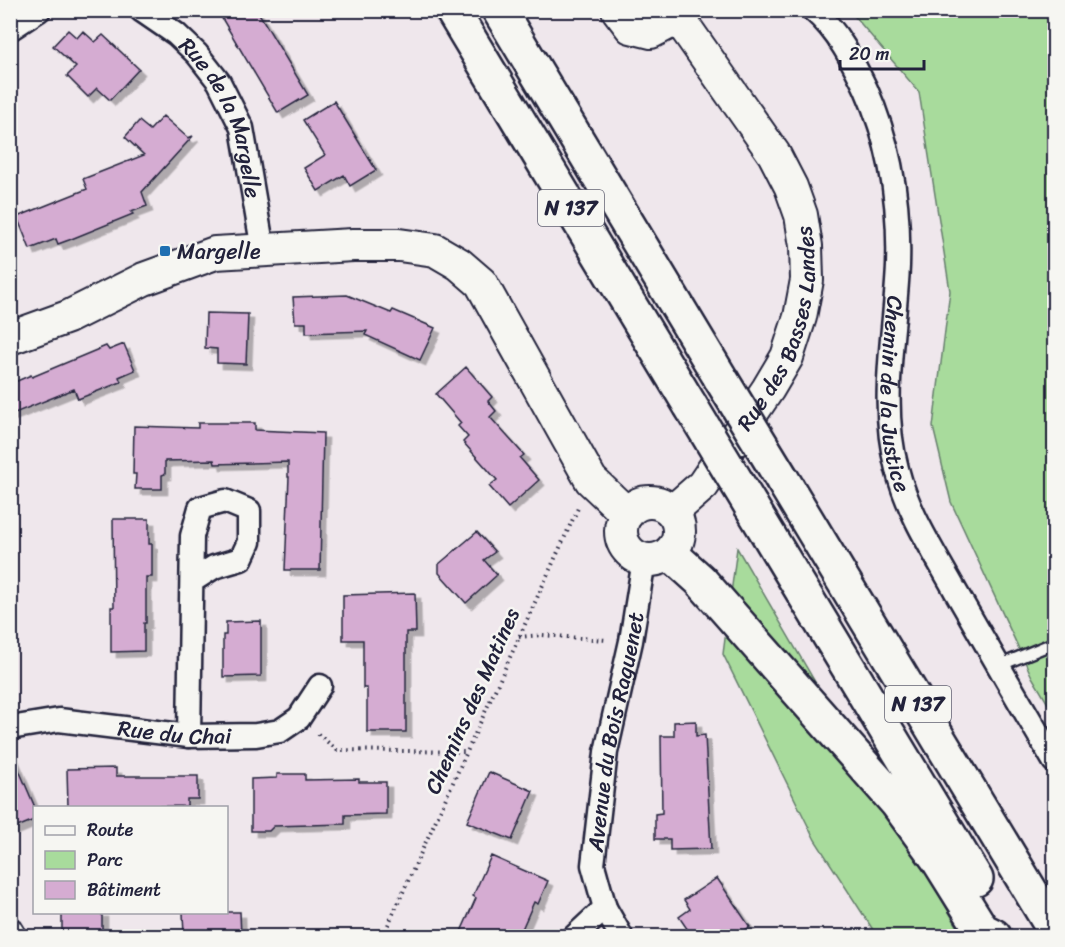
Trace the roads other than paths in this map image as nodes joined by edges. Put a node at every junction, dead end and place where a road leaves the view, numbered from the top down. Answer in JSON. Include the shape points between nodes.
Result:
{"nodes":[{"id":1,"x":39,"y":10,"type":"edge"},
{"id":2,"x":141,"y":10,"type":"edge"},
{"id":3,"x":452,"y":10,"type":"edge"},
{"id":4,"x":499,"y":10,"type":"edge"},
{"id":5,"x":618,"y":10,"type":"edge"},
{"id":6,"x":813,"y":10,"type":"edge"},
{"id":7,"x":680,"y":13,"type":"edge"},
{"id":8,"x":10,"y":29,"type":"edge"},
{"id":9,"x":263,"y":250,"type":"junction"},
{"id":10,"x":10,"y":338,"type":"edge"},
{"id":11,"x":672,"y":512,"type":"junction"},
{"id":12,"x":627,"y":514,"type":"junction"},
{"id":13,"x":657,"y":556,"type":"junction"},
{"id":14,"x":192,"y":581,"type":"dead end"},
{"id":15,"x":1054,"y":643,"type":"edge"},
{"id":16,"x":998,"y":666,"type":"junction"},
{"id":17,"x":320,"y":686,"type":"dead end"},
{"id":18,"x":10,"y":728,"type":"edge"},
{"id":19,"x":189,"y":736,"type":"junction"},
{"id":20,"x":1054,"y":760,"type":"edge"},
{"id":21,"x":605,"y":908,"type":"junction"},
{"id":22,"x":10,"y":928,"type":"edge"},
{"id":23,"x":1054,"y":930,"type":"edge"},
{"id":24,"x":15,"y":936,"type":"edge"},
{"id":25,"x":575,"y":936,"type":"edge"},
{"id":26,"x":621,"y":936,"type":"edge"},
{"id":27,"x":994,"y":936,"type":"edge"},
{"id":28,"x":1010,"y":936,"type":"edge"}],
"edges":[{"from":1,"to":8,"type":"street"},
{"from":2,"to":9,"type":"street","name":"Rue de la Margelle","via":[[176,34],[219,82],[242,128]]},
{"from":3,"to":28,"type":"highway","number":"N 137","bridge":true},
{"from":4,"to":23,"type":"highway","number":"N 137","bridge":true},
{"from":5,"to":7,"type":"street","via":[[631,27],[651,32]]},
{"from":6,"to":16,"type":"street","name":"Chemin de la Justice","via":[[845,47],[877,113],[890,157],[898,266],[888,426],[897,469],[909,507]]},
{"from":7,"to":11,"type":"street","name":"Rue des Basses Landes","via":[[774,154],[791,188],[801,215],[807,280],[787,357],[703,485]]},
{"from":9,"to":10,"type":"street","via":[[215,253],[144,279],[68,317]]},
{"from":9,"to":12,"type":"street","via":[[399,245],[435,250],[459,264],[481,283],[591,480]]},
{"from":11,"to":12,"type":"street","via":[[664,506],[644,503]]},
{"from":11,"to":13,"type":"street","via":[[678,537]]},
{"from":12,"to":13,"type":"street","via":[[621,532],[628,549],[635,556]]},
{"from":13,"to":21,"type":"street","name":"Avenue du Bois Raguenet","via":[[631,641],[606,752],[593,865]]},
{"from":13,"to":27,"type":"highway","via":[[700,580],[897,803],[982,930]]},
{"from":14,"to":19,"type":"street"},
{"from":15,"to":16,"type":"lane"},
{"from":16,"to":20,"type":"street","name":"Chemin de la Justice"},
{"from":17,"to":19,"type":"street","name":"Rue du Chai","via":[[299,718],[280,731]]},
{"from":18,"to":19,"type":"street","name":"Rue du Chai","via":[[59,720]]},
{"from":21,"to":25,"type":"street"},
{"from":21,"to":26,"type":"street","name":"Avenue du Bois Raguenet"},
{"from":22,"to":24,"type":"street"}]}
